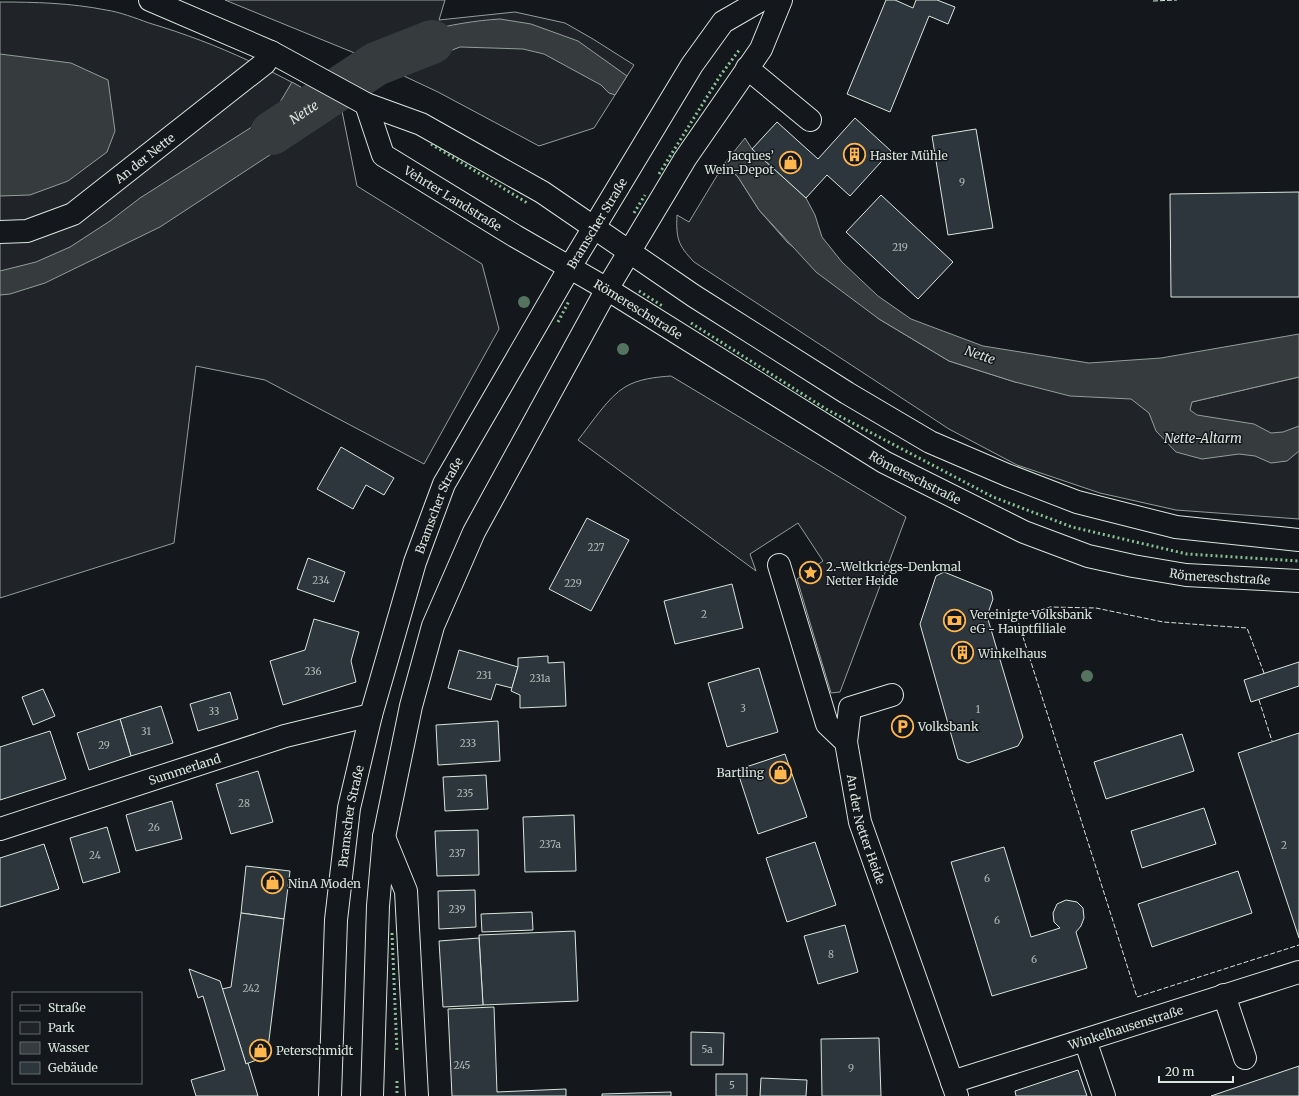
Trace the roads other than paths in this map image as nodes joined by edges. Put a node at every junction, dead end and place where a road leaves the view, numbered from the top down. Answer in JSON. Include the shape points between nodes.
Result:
{"nodes":[{"id":1,"x":150,"y":0,"type":"edge"},
{"id":2,"x":760,"y":0,"type":"edge"},
{"id":3,"x":781,"y":0,"type":"edge"},
{"id":4,"x":271,"y":52,"type":"junction"},
{"id":5,"x":746,"y":68,"type":"junction"},
{"id":6,"x":362,"y":102,"type":"junction"},
{"id":7,"x":810,"y":120,"type":"dead end"},
{"id":8,"x":594,"y":227,"type":"junction"},
{"id":9,"x":0,"y":232,"type":"edge"},
{"id":10,"x":629,"y":251,"type":"junction"},
{"id":11,"x":570,"y":267,"type":"junction"},
{"id":12,"x":607,"y":289,"type":"junction"},
{"id":13,"x":1299,"y":540,"type":"edge"},
{"id":14,"x":779,"y":565,"type":"dead end"},
{"id":15,"x":1299,"y":581,"type":"edge"},
{"id":16,"x":892,"y":695,"type":"dead end"},
{"id":17,"x":371,"y":715,"type":"junction"},
{"id":18,"x":846,"y":742,"type":"junction"},
{"id":19,"x":0,"y":829,"type":"edge"},
{"id":20,"x":384,"y":837,"type":"junction"},
{"id":21,"x":1299,"y":972,"type":"edge"},
{"id":22,"x":1224,"y":995,"type":"junction"},
{"id":23,"x":1086,"y":1040,"type":"junction"},
{"id":24,"x":1245,"y":1058,"type":"dead end"},
{"id":25,"x":954,"y":1089,"type":"edge"},
{"id":26,"x":330,"y":1096,"type":"edge"},
{"id":27,"x":372,"y":1096,"type":"edge"},
{"id":28,"x":417,"y":1096,"type":"edge"},
{"id":29,"x":1104,"y":1096,"type":"edge"}],
"edges":[{"from":1,"to":4,"type":"main road"},
{"from":2,"to":8,"type":"main road","name":"Bramscher Straße","via":[[723,22],[701,52]]},
{"from":3,"to":5,"type":"main road","via":[[761,49]]},
{"from":4,"to":6,"type":"main road"},
{"from":4,"to":9,"type":"main road","name":"An der Nette","via":[[265,62],[73,214],[27,231]]},
{"from":5,"to":7,"type":"main road"},
{"from":5,"to":10,"type":"main road","via":[[685,159]]},
{"from":6,"to":8,"type":"main road","via":[[422,124],[542,192]]},
{"from":6,"to":11,"type":"main road","name":"Vehrter Landstraße","via":[[383,155]]},
{"from":8,"to":10,"type":"main road"},
{"from":8,"to":11,"type":"main road","name":"Bramscher Straße"},
{"from":10,"to":12,"type":"main road"},
{"from":10,"to":13,"type":"main road","via":[[694,296],[930,442],[1077,502],[1176,526]]},
{"from":11,"to":12,"type":"main road","name":"Römereschstraße"},
{"from":11,"to":17,"type":"main road","name":"Bramscher Straße","via":[[444,484],[415,562]]},
{"from":12,"to":15,"type":"main road","name":"Römereschstraße","via":[[884,462],[1024,532],[1088,556],[1186,576]]},
{"from":12,"to":20,"type":"main road","via":[[474,532],[433,626],[411,706]]},
{"from":14,"to":18,"type":"main road","via":[[827,724]]},
{"from":16,"to":18,"type":"main road","name":"An der Netter Heide","via":[[850,708]]},
{"from":17,"to":19,"type":"main road","name":"Summerland","via":[[285,736]]},
{"from":17,"to":26,"type":"main road","name":"Bramscher Straße","via":[[349,808],[336,920]]},
{"from":18,"to":25,"type":"main road","name":"An der Netter Heide","via":[[860,822]]},
{"from":20,"to":27,"type":"main road","via":[[378,906]]},
{"from":20,"to":28,"type":"main road","via":[[406,891]]},
{"from":21,"to":22,"type":"main road","name":"Winkelhausenstraße"},
{"from":22,"to":23,"type":"main road","name":"Winkelhausenstraße"},
{"from":22,"to":24,"type":"main road"},
{"from":23,"to":25,"type":"main road","name":"Winkelhausenstraße"},
{"from":23,"to":29,"type":"main road"}]}
